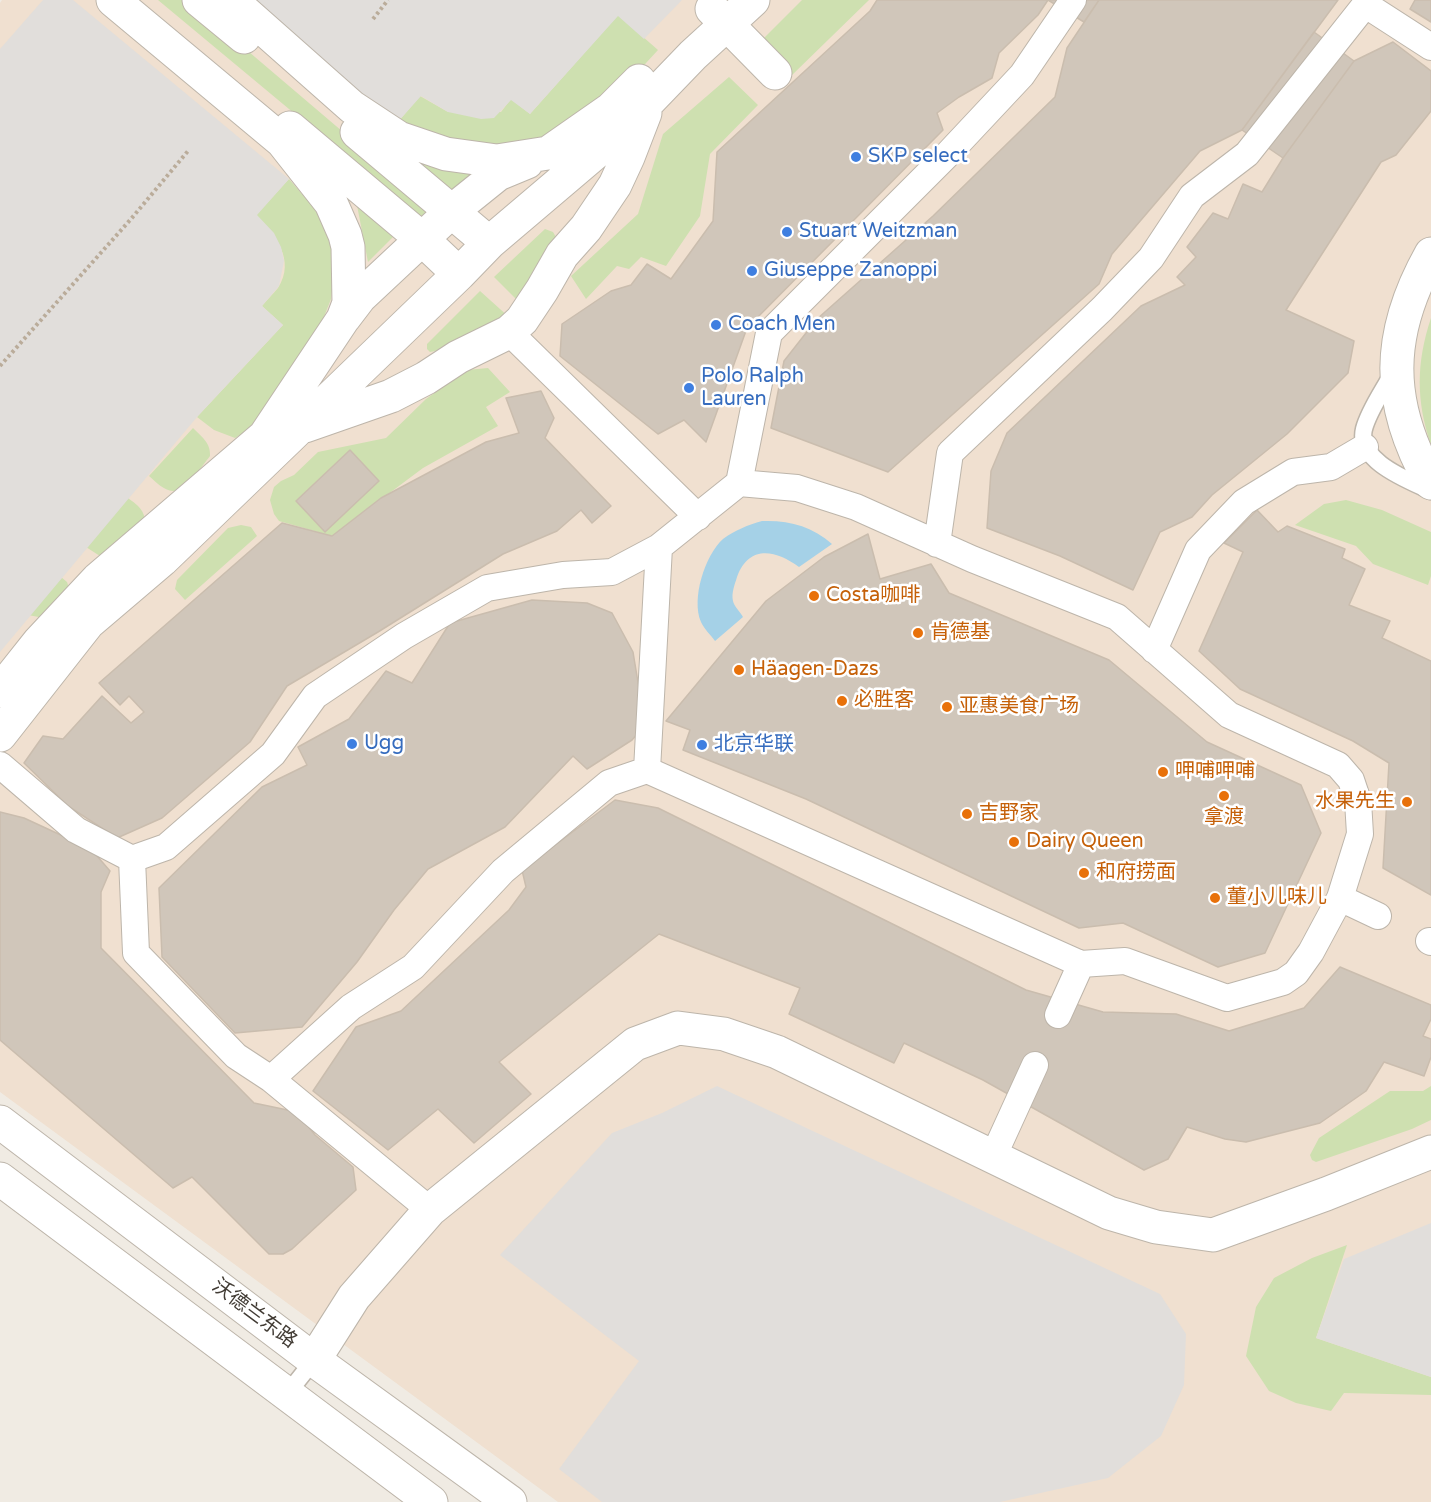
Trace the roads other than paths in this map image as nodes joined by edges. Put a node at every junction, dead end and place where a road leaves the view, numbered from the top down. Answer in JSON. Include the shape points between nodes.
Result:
{"nodes":[{"id":1,"x":113,"y":0,"type":"edge"},
{"id":2,"x":141,"y":0,"type":"edge"},
{"id":3,"x":199,"y":0,"type":"edge"},
{"id":4,"x":231,"y":0,"type":"edge"},
{"id":5,"x":753,"y":0,"type":"edge"},
{"id":6,"x":1073,"y":0,"type":"edge"},
{"id":7,"x":1368,"y":2,"type":"edge"},
{"id":8,"x":720,"y":11,"type":"edge"},
{"id":9,"x":1431,"y":47,"type":"edge"},
{"id":10,"x":775,"y":74,"type":"dead end"},
{"id":11,"x":650,"y":100,"type":"junction"},
{"id":12,"x":548,"y":153,"type":"junction"},
{"id":13,"x":452,"y":211,"type":"junction"},
{"id":14,"x":422,"y":239,"type":"junction"},
{"id":15,"x":489,"y":243,"type":"junction"},
{"id":16,"x":1431,"y":254,"type":"edge"},
{"id":17,"x":459,"y":274,"type":"junction"},
{"id":18,"x":343,"y":319,"type":"junction"},
{"id":19,"x":509,"y":332,"type":"junction"},
{"id":20,"x":1397,"y":366,"type":"junction"},
{"id":21,"x":298,"y":428,"type":"junction"},
{"id":22,"x":1365,"y":447,"type":"junction"},
{"id":23,"x":739,"y":483,"type":"junction"},
{"id":24,"x":1431,"y":483,"type":"edge"},
{"id":25,"x":1431,"y":491,"type":"edge"},
{"id":26,"x":698,"y":517,"type":"junction"},
{"id":27,"x":937,"y":544,"type":"junction"},
{"id":28,"x":659,"y":547,"type":"junction"},
{"id":29,"x":1154,"y":650,"type":"junction"},
{"id":30,"x":0,"y":691,"type":"edge"},
{"id":31,"x":0,"y":735,"type":"edge"},
{"id":32,"x":0,"y":765,"type":"edge"},
{"id":33,"x":647,"y":770,"type":"junction"},
{"id":34,"x":132,"y":859,"type":"junction"},
{"id":35,"x":1340,"y":898,"type":"junction"},
{"id":36,"x":1378,"y":916,"type":"dead end"},
{"id":37,"x":1081,"y":964,"type":"junction"},
{"id":38,"x":1058,"y":1015,"type":"dead end"},
{"id":39,"x":1035,"y":1065,"type":"dead end"},
{"id":40,"x":271,"y":1079,"type":"junction"},
{"id":41,"x":0,"y":1122,"type":"edge"},
{"id":42,"x":1431,"y":1152,"type":"edge"},
{"id":43,"x":993,"y":1156,"type":"junction"},
{"id":44,"x":0,"y":1179,"type":"edge"},
{"id":45,"x":430,"y":1210,"type":"junction"},
{"id":46,"x":314,"y":1360,"type":"junction"},
{"id":47,"x":287,"y":1394,"type":"junction"},
{"id":48,"x":430,"y":1502,"type":"edge"},
{"id":49,"x":510,"y":1502,"type":"edge"}],
"edges":[{"from":1,"to":18,"type":"street","via":[[282,141],[331,203],[348,247],[349,303]]},
{"from":2,"to":14,"type":"street"},
{"from":3,"to":13,"type":"street"},
{"from":4,"to":12,"type":"street","via":[[352,107],[399,138],[446,154],[497,161]]},
{"from":5,"to":8,"type":"street"},
{"from":6,"to":23,"type":"street","via":[[1022,75],[769,333]]},
{"from":7,"to":9,"type":"street"},
{"from":7,"to":27,"type":"street","via":[[1247,154],[1192,196],[1143,267],[950,453]]},
{"from":8,"to":10,"type":"street"},
{"from":8,"to":11,"type":"street","via":[[693,56]]},
{"from":8,"to":12,"type":"street","via":[[611,109]]},
{"from":11,"to":15,"type":"street","via":[[615,136]]},
{"from":11,"to":19,"type":"street","via":[[628,157],[602,206],[562,255],[522,320]]},
{"from":12,"to":13,"type":"street","via":[[498,174]]},
{"from":13,"to":14,"type":"street"},
{"from":13,"to":15,"type":"street"},
{"from":14,"to":17,"type":"street"},
{"from":14,"to":18,"type":"street","via":[[360,297]]},
{"from":15,"to":17,"type":"street"},
{"from":16,"to":20,"type":"street","via":[[1407,303],[1397,341]]},
{"from":17,"to":21,"type":"street"},
{"from":18,"to":30,"type":"street","via":[[265,436],[98,579]]},
{"from":19,"to":21,"type":"street","via":[[391,396]]},
{"from":19,"to":26,"type":"street"},
{"from":20,"to":22,"type":"lane","via":[[1364,428]]},
{"from":20,"to":24,"type":"street","via":[[1403,424]]},
{"from":21,"to":31,"type":"street","via":[[162,560],[88,623]]},
{"from":22,"to":25,"type":"lane","via":[[1383,466]]},
{"from":22,"to":29,"type":"street","via":[[1331,467],[1293,472],[1244,502],[1198,550]]},
{"from":23,"to":26,"type":"street"},
{"from":23,"to":27,"type":"street","via":[[797,488],[856,507]]},
{"from":26,"to":28,"type":"street"},
{"from":27,"to":29,"type":"street","via":[[1117,617]]},
{"from":28,"to":33,"type":"street"},
{"from":28,"to":34,"type":"street","via":[[612,572],[563,574],[488,588],[404,636],[315,696],[273,754],[166,847]]},
{"from":29,"to":35,"type":"street","via":[[1229,715],[1338,765],[1351,780],[1358,801],[1360,834]]},
{"from":32,"to":34,"type":"street","via":[[76,830]]},
{"from":33,"to":37,"type":"street"},
{"from":33,"to":40,"type":"street","via":[[609,783],[503,871],[413,967],[351,1007]]},
{"from":34,"to":40,"type":"street","via":[[136,953],[236,1056]]},
{"from":35,"to":36,"type":"street"},
{"from":35,"to":37,"type":"street","via":[[1296,973],[1283,982],[1227,998],[1125,961]]},
{"from":37,"to":38,"type":"street"},
{"from":39,"to":43,"type":"street"},
{"from":40,"to":45,"type":"street"},
{"from":41,"to":46,"type":"street","name":"沃德兰东路"},
{"from":42,"to":43,"type":"street","via":[[1213,1235],[1156,1227],[1109,1213]]},
{"from":43,"to":45,"type":"street","via":[[777,1052],[724,1034],[678,1028],[635,1044]]},
{"from":44,"to":47,"type":"street"},
{"from":45,"to":46,"type":"street","via":[[354,1297]]},
{"from":46,"to":47,"type":"lane"},
{"from":46,"to":49,"type":"street","name":"沃德兰东路"},
{"from":47,"to":48,"type":"street"}]}
